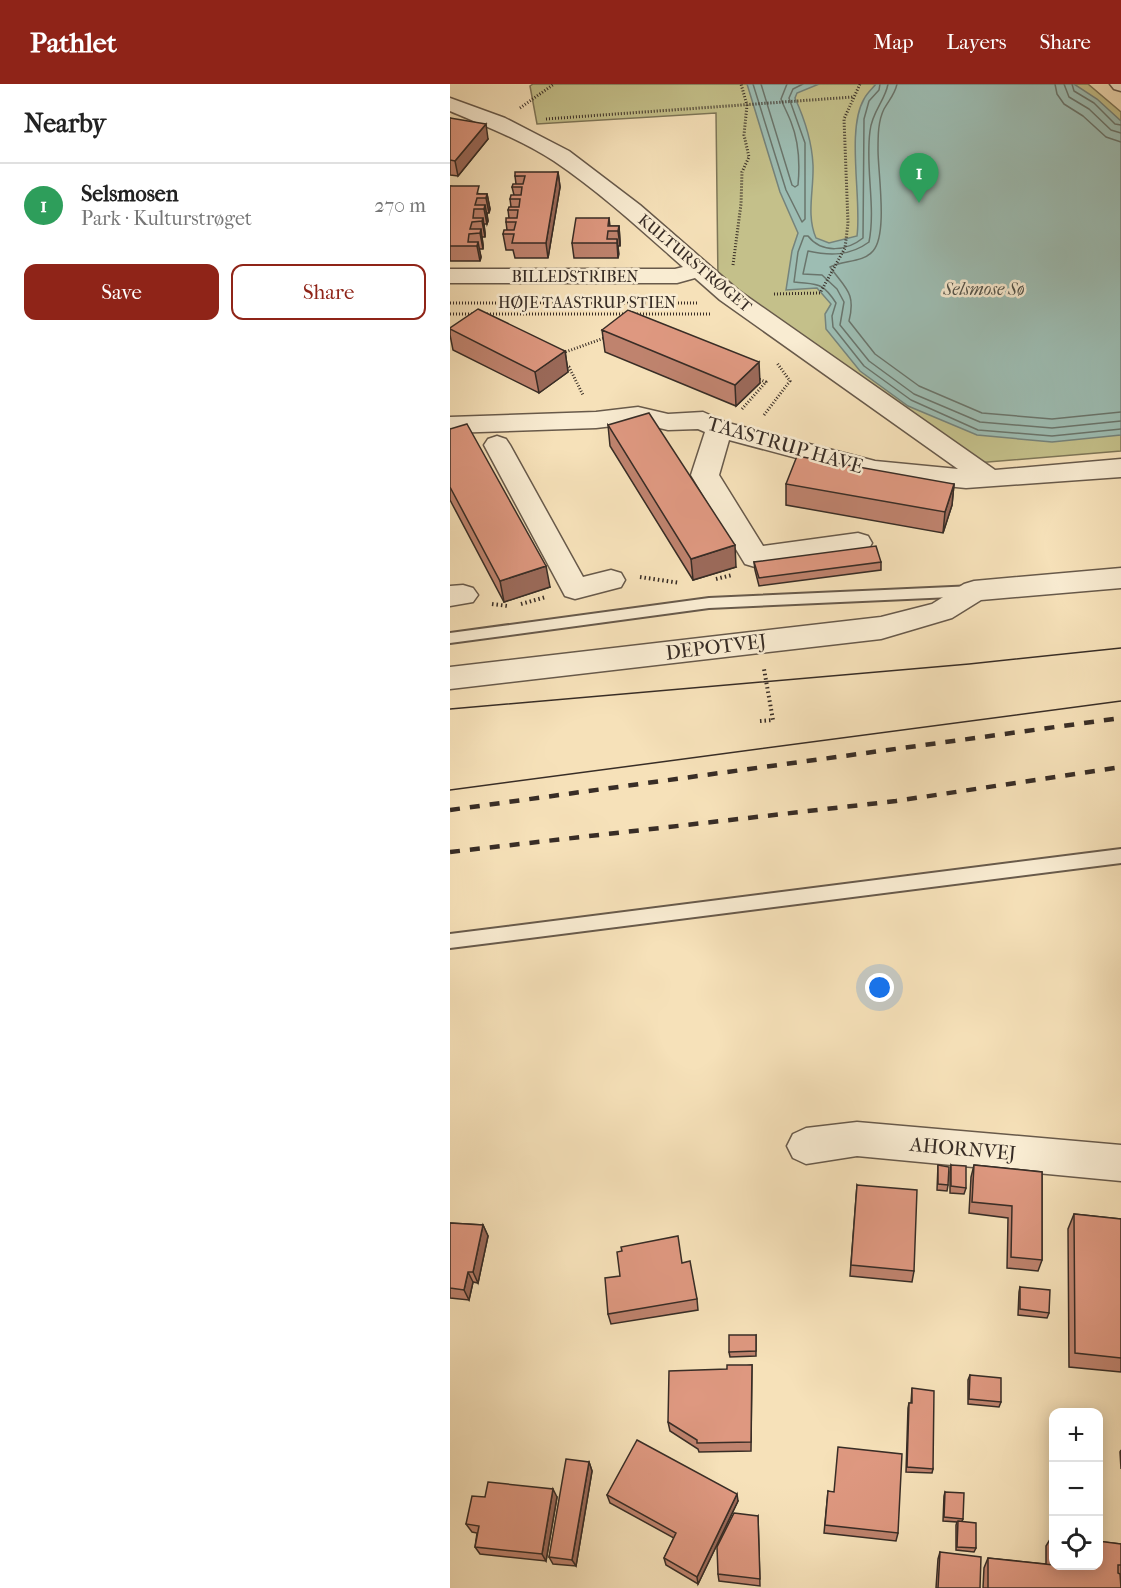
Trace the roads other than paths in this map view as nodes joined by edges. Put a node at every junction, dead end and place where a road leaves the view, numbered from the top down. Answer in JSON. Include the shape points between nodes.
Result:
{"nodes":[{"id":1,"x":450,"y":104,"type":"edge"},
{"id":2,"x":699,"y":269,"type":"junction"},
{"id":3,"x":450,"y":276,"type":"edge"},
{"id":4,"x":450,"y":425,"type":"edge"},
{"id":5,"x":730,"y":432,"type":"junction"},
{"id":6,"x":497,"y":445,"type":"dead end"},
{"id":7,"x":1121,"y":468,"type":"edge"},
{"id":8,"x":990,"y":479,"type":"junction"},
{"id":9,"x":858,"y":543,"type":"dead end"},
{"id":10,"x":622,"y":578,"type":"road end"},
{"id":11,"x":1121,"y":578,"type":"edge"},
{"id":12,"x":975,"y":591,"type":"junction"},
{"id":13,"x":450,"y":638,"type":"edge"},
{"id":14,"x":450,"y":678,"type":"edge"},
{"id":15,"x":1121,"y":856,"type":"edge"},
{"id":16,"x":450,"y":941,"type":"edge"},
{"id":17,"x":806,"y":1146,"type":"dead end"},
{"id":18,"x":1121,"y":1163,"type":"edge"}],
"edges":[{"from":1,"to":2,"type":"street","name":"KULTURSTRØGET","via":[[561,156],[632,210]]},
{"from":2,"to":3,"type":"street","name":"BILLEDSTRIBEN","via":[[677,276]]},
{"from":2,"to":8,"type":"street","name":"KULTURSTRØGET","via":[[723,302]]},
{"from":4,"to":5,"type":"street","name":"TAASTRUP HAVE","via":[[638,415],[668,422],[703,420]]},
{"from":5,"to":8,"type":"street","name":"TAASTRUP HAVE","via":[[875,470]]},
{"from":5,"to":9,"type":"street","via":[[705,475],[755,557]]},
{"from":6,"to":10,"type":"street","via":[[576,589]]},
{"from":7,"to":8,"type":"street","name":"TAASTRUP HAVE"},
{"from":11,"to":12,"type":"street"},
{"from":12,"to":13,"type":"lane","via":[[709,603]]},
{"from":12,"to":14,"type":"street","name":"DEPOTVEJ","via":[[934,616],[881,628]]},
{"from":15,"to":16,"type":"lane"},
{"from":17,"to":18,"type":"street","name":"AHORNVEJ","via":[[857,1139]]}]}
